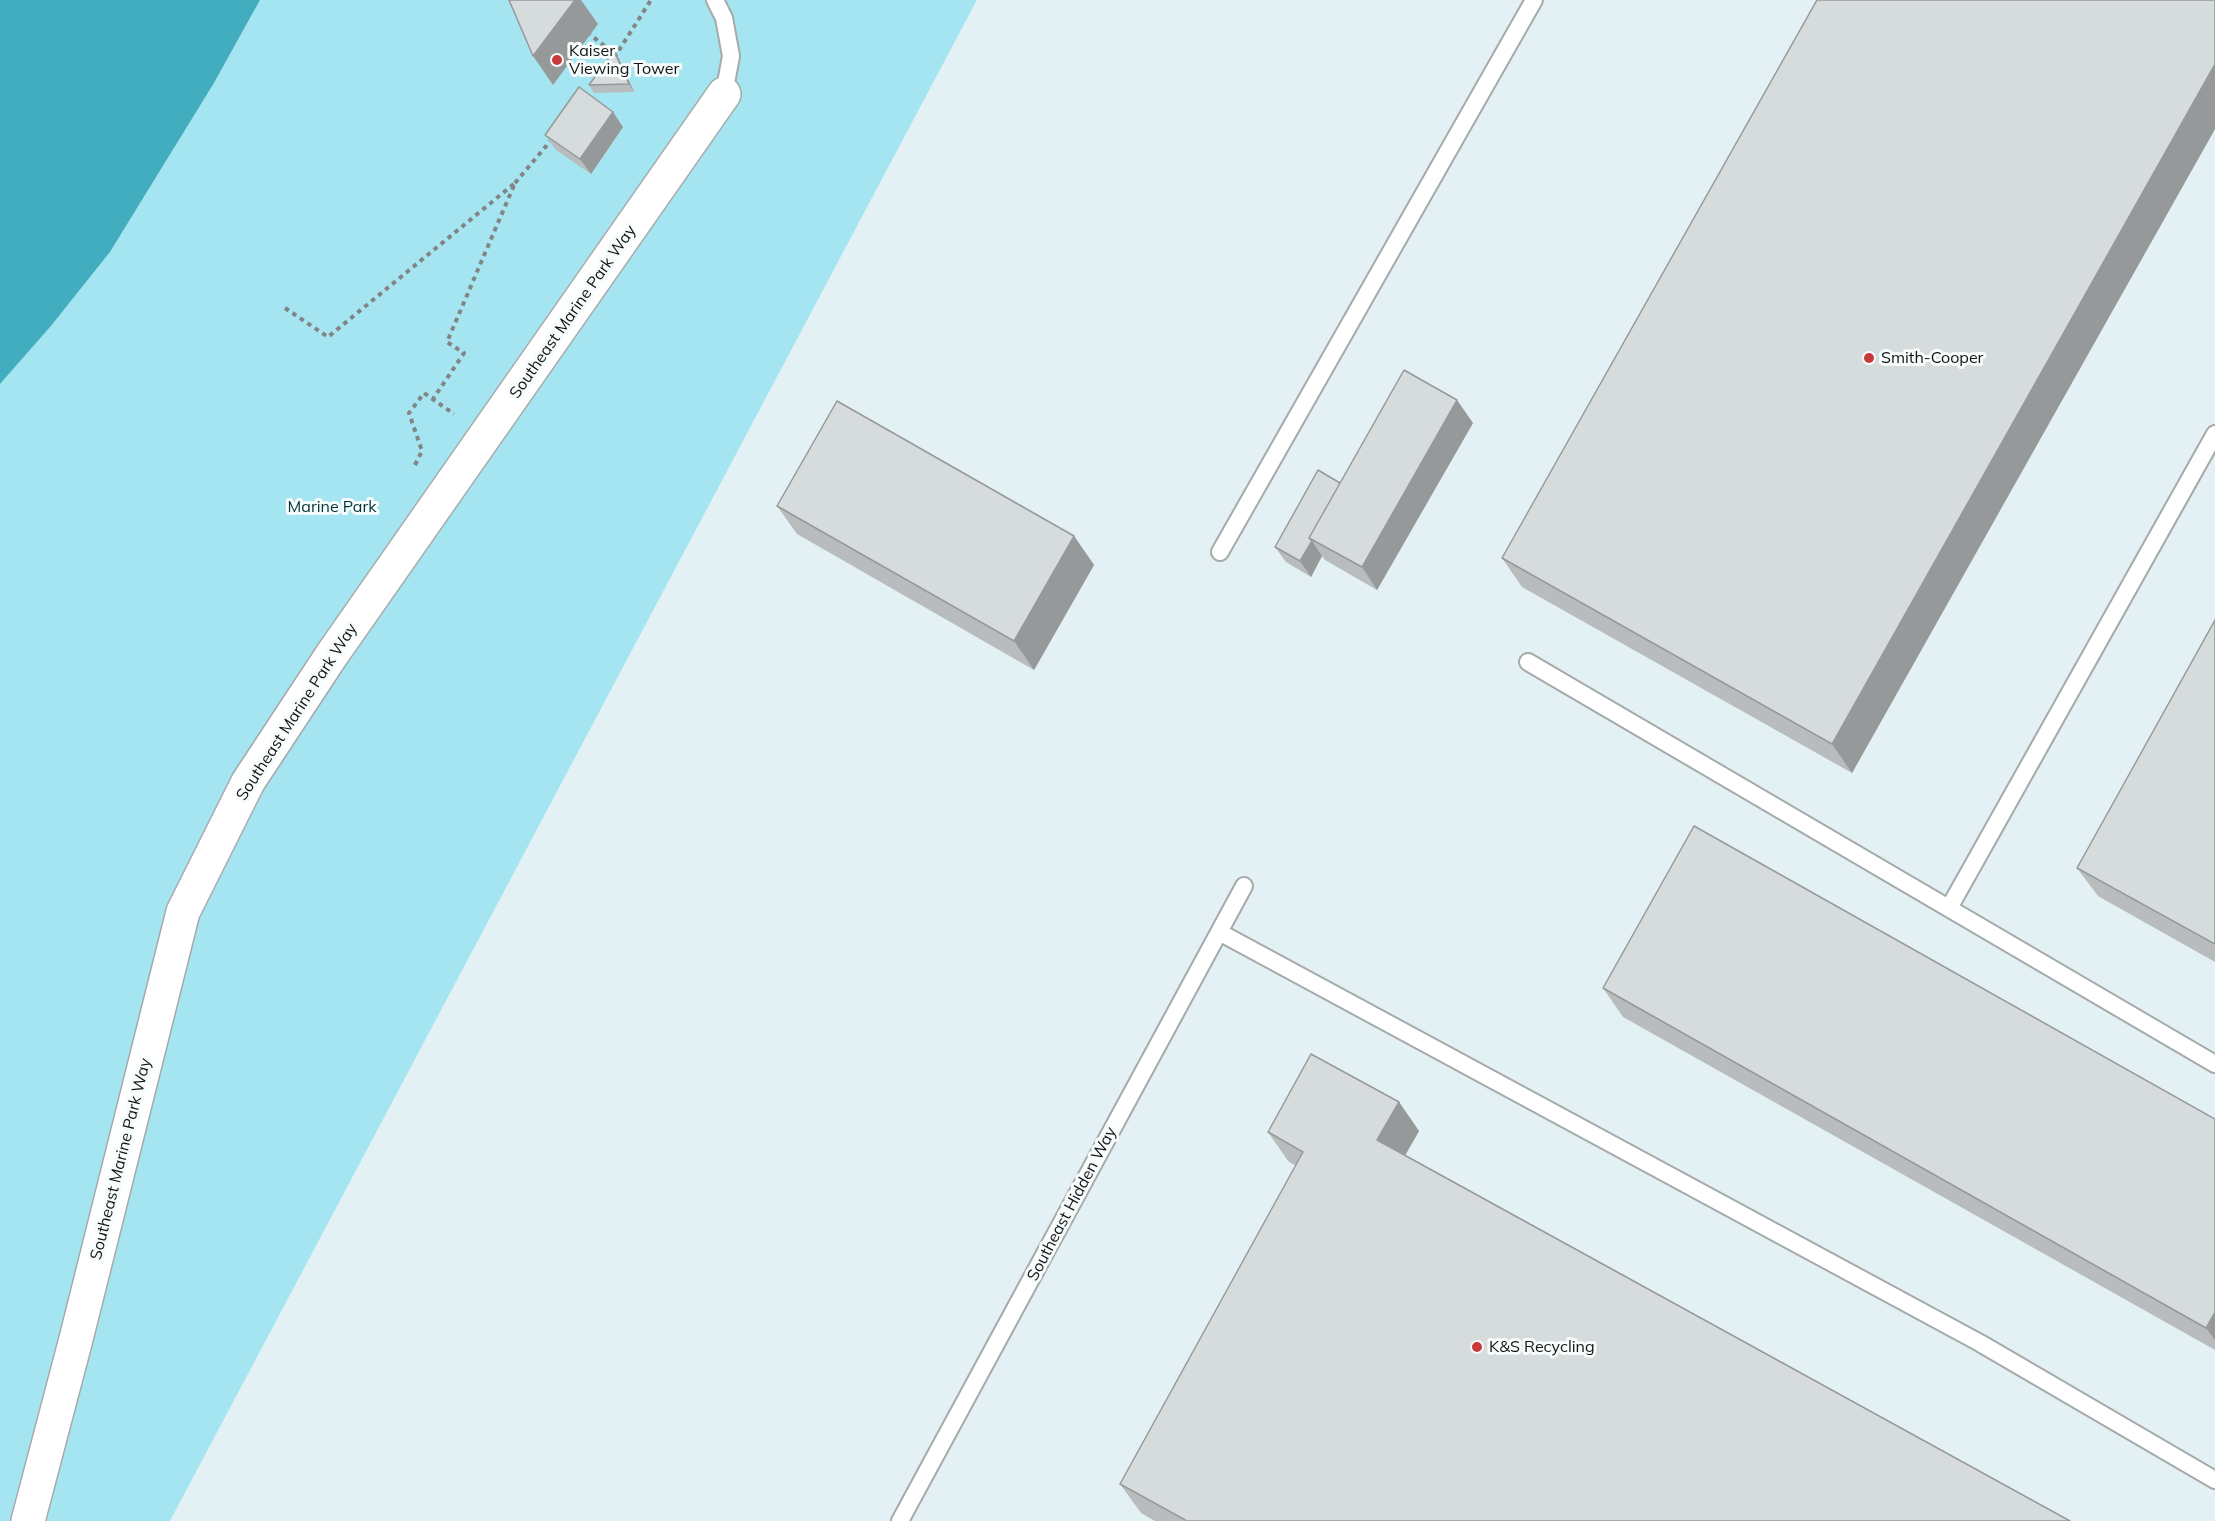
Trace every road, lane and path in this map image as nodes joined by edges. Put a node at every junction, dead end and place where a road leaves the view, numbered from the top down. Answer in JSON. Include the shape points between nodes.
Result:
{"nodes":[{"id":1,"x":651,"y":0,"type":"edge"},
{"id":2,"x":715,"y":0,"type":"edge"},
{"id":3,"x":1534,"y":0,"type":"edge"},
{"id":4,"x":579,"y":37,"type":"dead end"},
{"id":5,"x":616,"y":55,"type":"junction"},
{"id":6,"x":610,"y":63,"type":"edge"},
{"id":7,"x":724,"y":94,"type":"joint"},
{"id":8,"x":558,"y":133,"type":"edge"},
{"id":9,"x":514,"y":183,"type":"junction"},
{"id":10,"x":285,"y":308,"type":"dead end"},
{"id":11,"x":433,"y":399,"type":"dead end"},
{"id":12,"x":2215,"y":434,"type":"edge"},
{"id":13,"x":1220,"y":552,"type":"dead end"},
{"id":14,"x":1528,"y":662,"type":"dead end"},
{"id":15,"x":1244,"y":886,"type":"dead end"},
{"id":16,"x":1949,"y":909,"type":"junction"},
{"id":17,"x":1219,"y":932,"type":"junction"},
{"id":18,"x":2215,"y":1064,"type":"edge"},
{"id":19,"x":2215,"y":1480,"type":"edge"},
{"id":20,"x":28,"y":1521,"type":"edge"},
{"id":21,"x":900,"y":1521,"type":"edge"}],
"edges":[{"from":1,"to":5,"type":"path"},
{"from":2,"to":7,"type":"lane","via":[[724,18],[731,56]]},
{"from":3,"to":13,"type":"lane"},
{"from":4,"to":5,"type":"path","via":[[584,29]]},
{"from":5,"to":6,"type":"path"},
{"from":7,"to":20,"type":"street","name":"Southeast Marine Park Way","via":[[331,656],[248,782],[183,912]]},
{"from":8,"to":9,"type":"path"},
{"from":9,"to":10,"type":"path","via":[[328,337]]},
{"from":9,"to":11,"type":"path","via":[[447,342],[464,353]]},
{"from":12,"to":16,"type":"lane"},
{"from":14,"to":16,"type":"lane"},
{"from":15,"to":17,"type":"lane","name":"Southeast Hidden Way"},
{"from":16,"to":18,"type":"lane"},
{"from":17,"to":19,"type":"lane","via":[[1980,1343]]},
{"from":17,"to":21,"type":"lane","name":"Southeast Hidden Way"}]}
